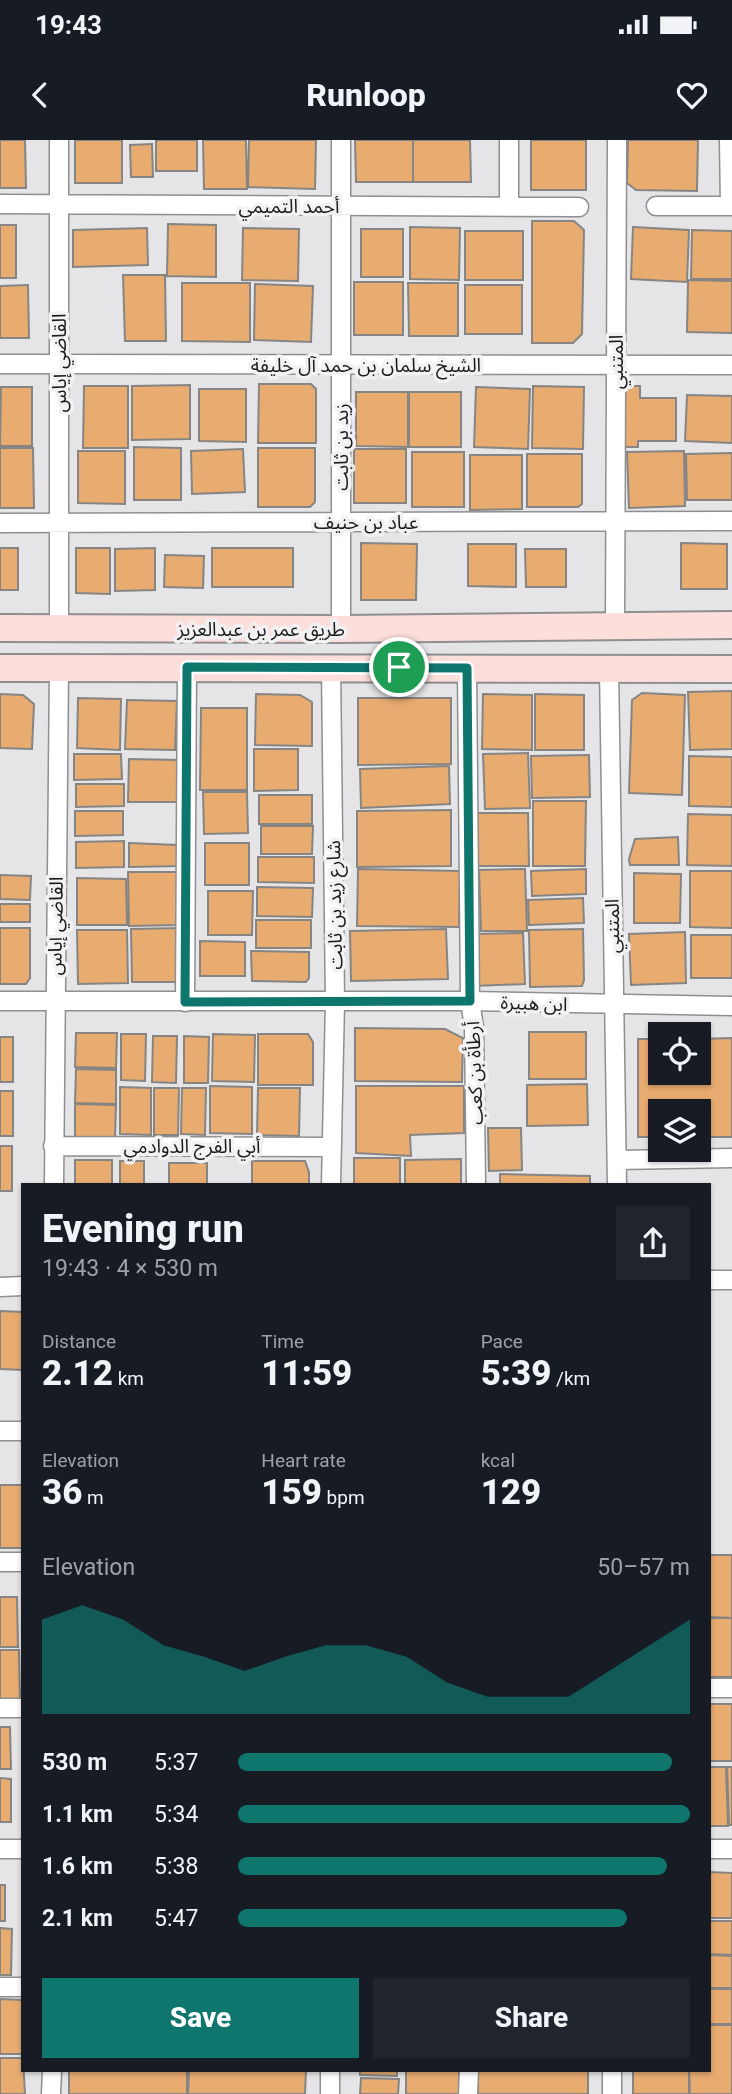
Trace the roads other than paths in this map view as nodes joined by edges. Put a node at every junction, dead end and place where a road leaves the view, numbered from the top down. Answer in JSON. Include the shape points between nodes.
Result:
{"nodes":[{"id":1,"x":59,"y":140,"type":"edge"},
{"id":2,"x":341,"y":140,"type":"edge"},
{"id":3,"x":509,"y":140,"type":"edge"},
{"id":4,"x":617,"y":140,"type":"edge"},
{"id":5,"x":729,"y":140,"type":"edge"},
{"id":6,"x":0,"y":204,"type":"edge"},
{"id":7,"x":59,"y":205,"type":"junction"},
{"id":8,"x":341,"y":206,"type":"junction"},
{"id":9,"x":509,"y":206,"type":"junction"},
{"id":10,"x":579,"y":206,"type":"dead end"},
{"id":11,"x":656,"y":206,"type":"dead end"},
{"id":12,"x":731,"y":206,"type":"edge"},
{"id":13,"x":0,"y":364,"type":"edge"},
{"id":14,"x":59,"y":364,"type":"junction"},
{"id":15,"x":341,"y":365,"type":"junction"},
{"id":16,"x":616,"y":365,"type":"junction"},
{"id":17,"x":732,"y":366,"type":"edge"},
{"id":18,"x":615,"y":521,"type":"junction"},
{"id":19,"x":732,"y":521,"type":"edge"},
{"id":20,"x":59,"y":522,"type":"junction"},
{"id":21,"x":341,"y":522,"type":"junction"},
{"id":22,"x":0,"y":523,"type":"edge"},
{"id":23,"x":732,"y":625,"type":"edge"},
{"id":24,"x":615,"y":626,"type":"junction"},
{"id":25,"x":0,"y":628,"type":"edge"},
{"id":26,"x":59,"y":628,"type":"junction"},
{"id":27,"x":341,"y":629,"type":"junction"},
{"id":28,"x":187,"y":667,"type":"junction"},
{"id":29,"x":331,"y":667,"type":"junction"},
{"id":30,"x":0,"y":668,"type":"edge"},
{"id":31,"x":59,"y":668,"type":"junction"},
{"id":32,"x":467,"y":668,"type":"junction"},
{"id":33,"x":609,"y":668,"type":"junction"},
{"id":34,"x":732,"y":669,"type":"edge"},
{"id":35,"x":0,"y":1001,"type":"edge"},
{"id":36,"x":470,"y":1001,"type":"junction"},
{"id":37,"x":54,"y":1002,"type":"junction"},
{"id":38,"x":185,"y":1002,"type":"junction"},
{"id":39,"x":335,"y":1002,"type":"junction"},
{"id":40,"x":613,"y":1005,"type":"junction"},
{"id":41,"x":732,"y":1006,"type":"edge"},
{"id":42,"x":53,"y":1146,"type":"junction"},
{"id":43,"x":331,"y":1147,"type":"junction"},
{"id":44,"x":732,"y":1158,"type":"edge"},
{"id":45,"x":617,"y":1160,"type":"junction"},
{"id":46,"x":54,"y":1183,"type":"edge"},
{"id":47,"x":331,"y":1183,"type":"edge"},
{"id":48,"x":476,"y":1183,"type":"edge"},
{"id":49,"x":617,"y":1183,"type":"edge"},
{"id":50,"x":711,"y":1280,"type":"edge"},
{"id":51,"x":732,"y":1280,"type":"edge"},
{"id":52,"x":21,"y":1286,"type":"edge"},
{"id":53,"x":0,"y":1287,"type":"edge"},
{"id":54,"x":0,"y":1431,"type":"edge"},
{"id":55,"x":21,"y":1431,"type":"edge"},
{"id":56,"x":0,"y":1562,"type":"edge"},
{"id":57,"x":21,"y":1562,"type":"edge"},
{"id":58,"x":711,"y":1688,"type":"edge"},
{"id":59,"x":732,"y":1688,"type":"edge"},
{"id":60,"x":21,"y":1708,"type":"edge"},
{"id":61,"x":0,"y":1709,"type":"edge"},
{"id":62,"x":0,"y":1849,"type":"edge"},
{"id":63,"x":21,"y":1849,"type":"edge"},
{"id":64,"x":711,"y":1849,"type":"edge"},
{"id":65,"x":732,"y":1849,"type":"edge"},
{"id":66,"x":0,"y":1987,"type":"edge"},
{"id":67,"x":21,"y":1987,"type":"edge"},
{"id":68,"x":52,"y":2072,"type":"edge"},
{"id":69,"x":330,"y":2072,"type":"edge"},
{"id":70,"x":468,"y":2072,"type":"edge"},
{"id":71,"x":612,"y":2072,"type":"edge"},
{"id":72,"x":51,"y":2094,"type":"edge"},
{"id":73,"x":330,"y":2094,"type":"edge"},
{"id":74,"x":468,"y":2094,"type":"edge"},
{"id":75,"x":612,"y":2094,"type":"edge"}],
"edges":[{"from":1,"to":7,"type":"street","name":"القاضي إياس"},
{"from":2,"to":8,"type":"street","name":"زيد بن ثابت"},
{"from":3,"to":9,"type":"street"},
{"from":4,"to":16,"type":"street","name":"المتنبي"},
{"from":5,"to":12,"type":"street"},
{"from":6,"to":7,"type":"street","name":"أحمد التميمي"},
{"from":7,"to":8,"type":"street","name":"أحمد التميمي"},
{"from":7,"to":14,"type":"street","name":"القاضي إياس"},
{"from":8,"to":9,"type":"street","name":"أحمد التميمي"},
{"from":8,"to":15,"type":"street","name":"زيد بن ثابت"},
{"from":9,"to":10,"type":"street","name":"أحمد التميمي"},
{"from":11,"to":12,"type":"street"},
{"from":13,"to":14,"type":"street","name":"الشيخ سلمان بن حمد آل خليفة"},
{"from":14,"to":15,"type":"street","name":"الشيخ سلمان بن حمد آل خليفة"},
{"from":14,"to":20,"type":"street","name":"القاضي إياس"},
{"from":15,"to":16,"type":"street","name":"الشيخ سلمان بن حمد آل خليفة"},
{"from":15,"to":21,"type":"street","name":"زيد بن ثابت"},
{"from":16,"to":17,"type":"street","name":"الشيخ سلمان بن حمد آل خليفة"},
{"from":16,"to":18,"type":"street","name":"المتنبي"},
{"from":18,"to":19,"type":"street","name":"عباد بن حنيف"},
{"from":18,"to":21,"type":"street","name":"عباد بن حنيف"},
{"from":18,"to":24,"type":"street","name":"المتنبي"},
{"from":20,"to":21,"type":"street","name":"عباد بن حنيف"},
{"from":20,"to":22,"type":"street","name":"عباد بن حنيف"},
{"from":20,"to":26,"type":"street","name":"القاضي إياس"},
{"from":21,"to":27,"type":"street","name":"زيد بن ثابت"},
{"from":23,"to":24,"type":"main road","name":"طريق عمر بن عبدالعزيز"},
{"from":24,"to":27,"type":"main road","name":"طريق عمر بن عبدالعزيز"},
{"from":25,"to":26,"type":"main road","name":"طريق عمر بن عبدالعزيز"},
{"from":26,"to":27,"type":"main road","name":"طريق عمر بن عبدالعزيز"},
{"from":28,"to":29,"type":"main road","name":"طريق عمر بن عبدالعزيز"},
{"from":28,"to":31,"type":"main road","name":"طريق عمر بن عبدالعزيز"},
{"from":28,"to":38,"type":"street"},
{"from":29,"to":32,"type":"main road","name":"طريق عمر بن عبدالعزيز"},
{"from":29,"to":39,"type":"street","name":"شارع زيد بن ثابت"},
{"from":30,"to":31,"type":"main road","name":"طريق عمر بن عبدالعزيز"},
{"from":31,"to":37,"type":"street","name":"القاضي إياس"},
{"from":32,"to":33,"type":"main road","name":"طريق عمر بن عبدالعزيز"},
{"from":32,"to":36,"type":"street","name":"أرطأة بن كعب"},
{"from":33,"to":34,"type":"main road","name":"طريق عمر بن عبدالعزيز"},
{"from":33,"to":40,"type":"street","name":"المتنبي"},
{"from":35,"to":37,"type":"street","name":"ابن هبيرة"},
{"from":36,"to":39,"type":"street","name":"ابن هبيرة"},
{"from":36,"to":40,"type":"street","name":"ابن هبيرة"},
{"from":36,"to":48,"type":"street","name":"أرطأة بن كعب"},
{"from":37,"to":38,"type":"street","name":"ابن هبيرة"},
{"from":37,"to":42,"type":"street","name":"القاضي إياس"},
{"from":38,"to":39,"type":"street","name":"ابن هبيرة"},
{"from":39,"to":43,"type":"street","name":"شارع زيد بن ثابت"},
{"from":40,"to":41,"type":"street","name":"ابن هبيرة"},
{"from":40,"to":45,"type":"street","name":"المتنبي"},
{"from":42,"to":43,"type":"street","name":"أبي الفرج الدوادمي"},
{"from":42,"to":46,"type":"street","name":"القاضي إياس"},
{"from":43,"to":47,"type":"street","name":"شارع زيد بن ثابت"},
{"from":44,"to":45,"type":"street"},
{"from":45,"to":49,"type":"street","name":"المتنبي"},
{"from":50,"to":51,"type":"street"},
{"from":52,"to":53,"type":"street"},
{"from":54,"to":55,"type":"street"},
{"from":56,"to":57,"type":"street"},
{"from":58,"to":59,"type":"street"},
{"from":60,"to":61,"type":"street"},
{"from":62,"to":63,"type":"street"},
{"from":64,"to":65,"type":"street"},
{"from":66,"to":67,"type":"street"},
{"from":68,"to":72,"type":"street"},
{"from":69,"to":73,"type":"street"},
{"from":70,"to":74,"type":"street"},
{"from":71,"to":75,"type":"street"}]}
